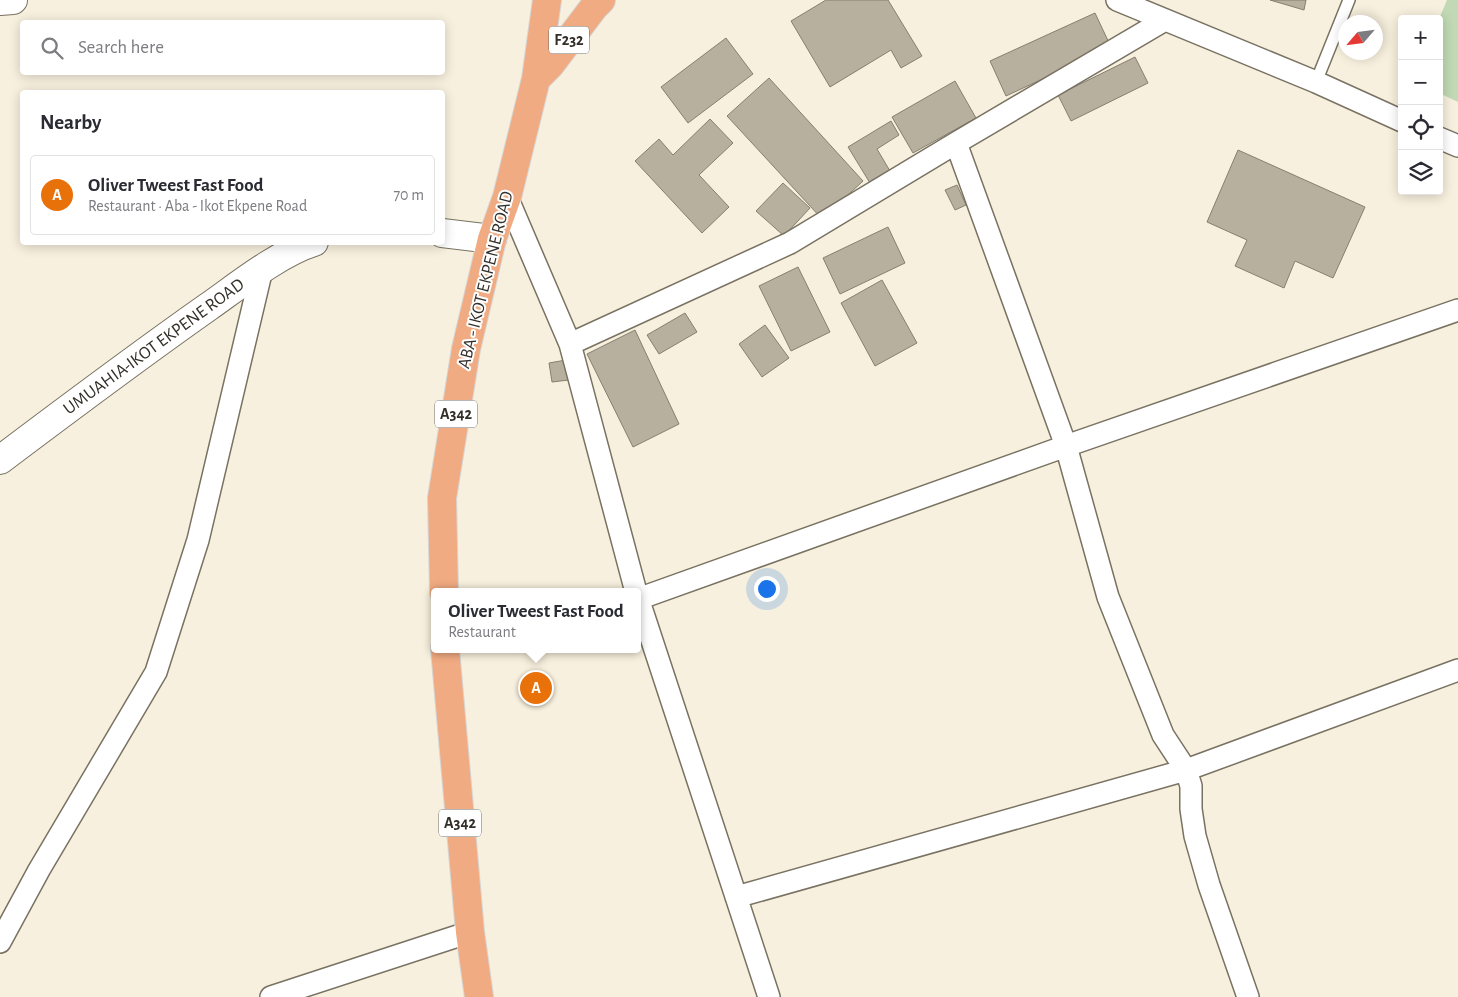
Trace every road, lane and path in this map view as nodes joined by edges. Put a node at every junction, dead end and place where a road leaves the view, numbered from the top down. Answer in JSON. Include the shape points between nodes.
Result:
{"nodes":[{"id":1,"x":13,"y":0,"type":"edge"},
{"id":2,"x":547,"y":0,"type":"edge"},
{"id":3,"x":601,"y":0,"type":"edge"},
{"id":4,"x":1117,"y":0,"type":"edge"},
{"id":5,"x":1349,"y":0,"type":"edge"},
{"id":6,"x":0,"y":1,"type":"edge"},
{"id":7,"x":1165,"y":20,"type":"junction"},
{"id":8,"x":536,"y":79,"type":"junction"},
{"id":9,"x":1316,"y":82,"type":"junction"},
{"id":10,"x":1398,"y":119,"type":"edge"},
{"id":11,"x":1443,"y":140,"type":"edge"},
{"id":12,"x":956,"y":143,"type":"junction"},
{"id":13,"x":1458,"y":146,"type":"edge"},
{"id":14,"x":507,"y":196,"type":"junction"},
{"id":15,"x":445,"y":233,"type":"edge"},
{"id":16,"x":492,"y":239,"type":"junction"},
{"id":17,"x":306,"y":245,"type":"edge"},
{"id":18,"x":262,"y":269,"type":"junction"},
{"id":19,"x":1458,"y":310,"type":"edge"},
{"id":20,"x":570,"y":344,"type":"junction"},
{"id":21,"x":1066,"y":446,"type":"junction"},
{"id":22,"x":0,"y":460,"type":"edge"},
{"id":23,"x":444,"y":588,"type":"edge"},
{"id":24,"x":635,"y":588,"type":"edge"},
{"id":25,"x":641,"y":594,"type":"edge"},
{"id":26,"x":641,"y":607,"type":"edge"},
{"id":27,"x":445,"y":653,"type":"edge"},
{"id":28,"x":1458,"y":670,"type":"edge"},
{"id":29,"x":1186,"y":770,"type":"junction"},
{"id":30,"x":736,"y":897,"type":"junction"},
{"id":31,"x":470,"y":932,"type":"junction"},
{"id":32,"x":0,"y":942,"type":"edge"},
{"id":33,"x":271,"y":997,"type":"edge"},
{"id":34,"x":479,"y":997,"type":"edge"},
{"id":35,"x":769,"y":997,"type":"edge"},
{"id":36,"x":1248,"y":997,"type":"edge"}],
"edges":[{"from":1,"to":6,"type":"main road"},
{"from":2,"to":8,"type":"highway","name":"ABA - IKOT EKPENE ROAD","number":"A342"},
{"from":3,"to":8,"type":"highway","number":"F232"},
{"from":4,"to":7,"type":"street"},
{"from":5,"to":9,"type":"lane"},
{"from":7,"to":9,"type":"street"},
{"from":7,"to":12,"type":"street"},
{"from":8,"to":14,"type":"highway","name":"ABA - IKOT EKPENE ROAD","number":"A342"},
{"from":9,"to":10,"type":"street"},
{"from":11,"to":13,"type":"street"},
{"from":12,"to":20,"type":"street","via":[[790,243]]},
{"from":12,"to":21,"type":"street"},
{"from":14,"to":16,"type":"highway","name":"ABA - IKOT EKPENE ROAD","number":"A342"},
{"from":14,"to":20,"type":"street"},
{"from":15,"to":16,"type":"main road"},
{"from":16,"to":23,"type":"highway","name":"ABA - IKOT EKPENE ROAD","number":"A342","via":[[466,349],[442,498]]},
{"from":17,"to":18,"type":"main road","name":"UMUAHIA-IKOT EKPENE ROAD"},
{"from":18,"to":22,"type":"main road","name":"UMUAHIA-IKOT EKPENE ROAD","via":[[129,362]]},
{"from":18,"to":32,"type":"street","via":[[198,540],[156,672]]},
{"from":19,"to":21,"type":"street"},
{"from":20,"to":24,"type":"street"},
{"from":21,"to":25,"type":"street"},
{"from":21,"to":29,"type":"street","via":[[1108,597],[1163,735]]},
{"from":26,"to":30,"type":"street"},
{"from":27,"to":31,"type":"highway","number":"A342"},
{"from":28,"to":29,"type":"street"},
{"from":29,"to":30,"type":"street"},
{"from":29,"to":36,"type":"street","via":[[1191,786],[1195,836]]},
{"from":30,"to":35,"type":"street"},
{"from":31,"to":33,"type":"street"},
{"from":31,"to":34,"type":"highway","number":"A342"}]}
